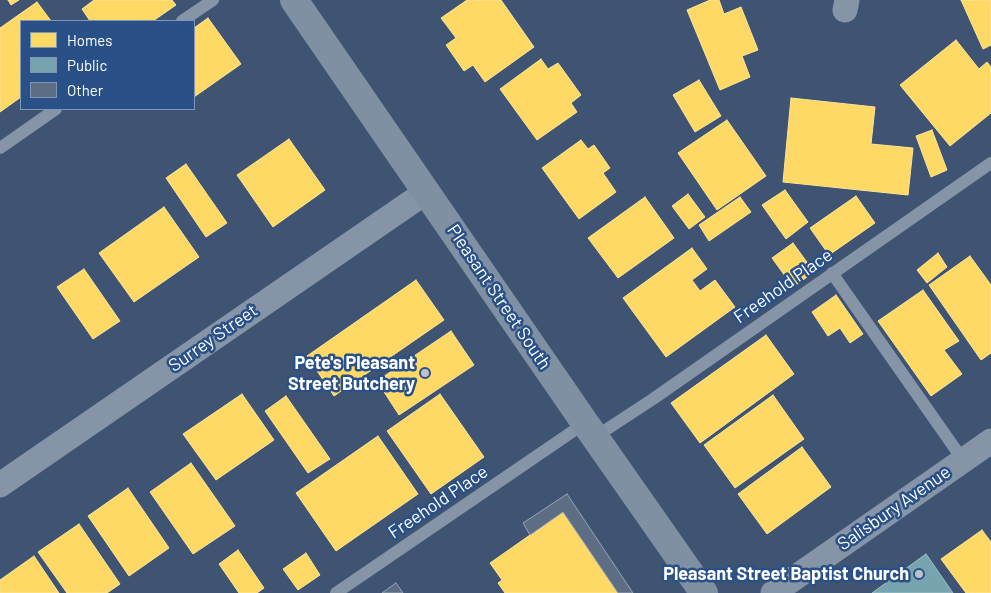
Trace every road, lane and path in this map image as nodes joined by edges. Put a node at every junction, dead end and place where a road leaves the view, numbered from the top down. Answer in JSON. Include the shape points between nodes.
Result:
{"nodes":[{"id":1,"x":212,"y":0,"type":"edge"},
{"id":2,"x":294,"y":0,"type":"edge"},
{"id":3,"x":183,"y":20,"type":"edge"},
{"id":4,"x":55,"y":110,"type":"edge"},
{"id":5,"x":0,"y":148,"type":"edge"},
{"id":6,"x":991,"y":163,"type":"edge"},
{"id":7,"x":426,"y":192,"type":"junction"},
{"id":8,"x":832,"y":273,"type":"junction"},
{"id":9,"x":590,"y":430,"type":"junction"},
{"id":10,"x":991,"y":440,"type":"edge"},
{"id":11,"x":963,"y":460,"type":"junction"},
{"id":12,"x":0,"y":485,"type":"edge"},
{"id":13,"x":336,"y":593,"type":"edge"},
{"id":14,"x":704,"y":593,"type":"edge"},
{"id":15,"x":773,"y":593,"type":"edge"}],
"edges":[{"from":1,"to":3,"type":"lane"},
{"from":2,"to":7,"type":"street","name":"Pleasant Street South"},
{"from":4,"to":5,"type":"lane"},
{"from":6,"to":8,"type":"lane","name":"Freehold Place"},
{"from":7,"to":9,"type":"street","name":"Pleasant Street South"},
{"from":7,"to":12,"type":"street","name":"Surrey Street"},
{"from":8,"to":9,"type":"lane","name":"Freehold Place","via":[[653,399]]},
{"from":8,"to":11,"type":"lane"},
{"from":9,"to":13,"type":"lane","name":"Freehold Place"},
{"from":9,"to":14,"type":"street","name":"Pleasant Street South"},
{"from":10,"to":11,"type":"street","name":"Salisbury Avenue"},
{"from":11,"to":15,"type":"street","name":"Salisbury Avenue"}]}
